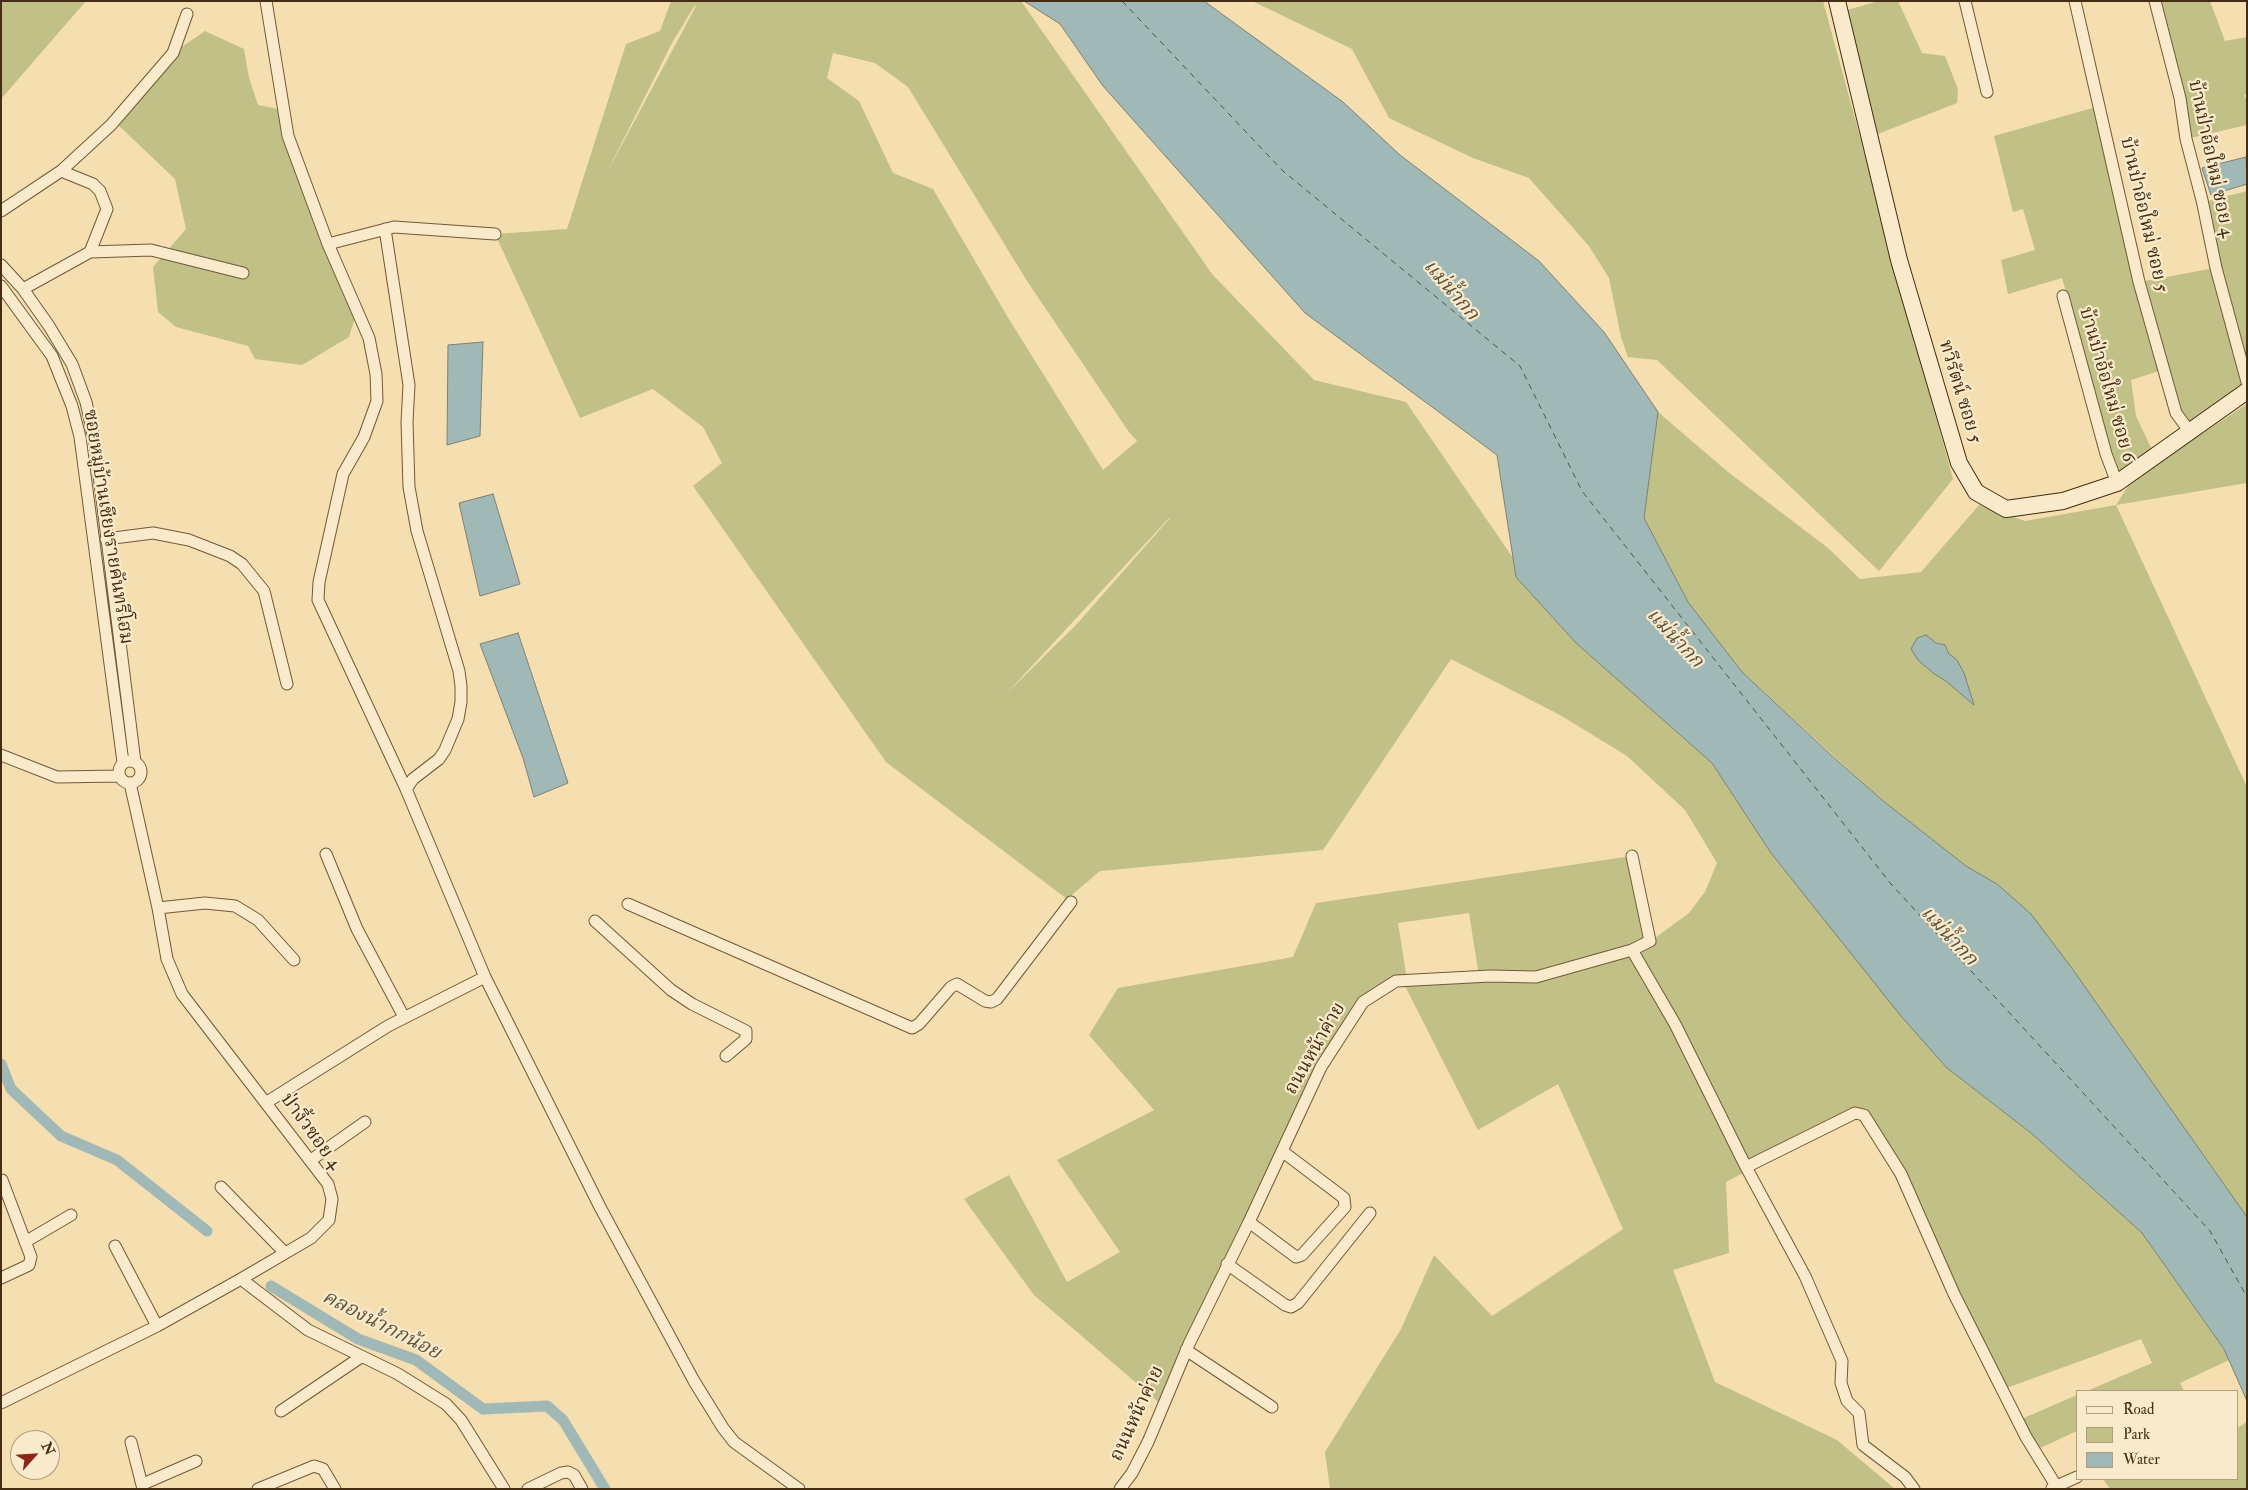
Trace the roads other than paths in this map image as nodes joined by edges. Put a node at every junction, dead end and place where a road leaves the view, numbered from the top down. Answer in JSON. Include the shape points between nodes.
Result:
{"nodes":[{"id":1,"x":266,"y":1,"type":"edge"},
{"id":2,"x":1837,"y":1,"type":"edge"},
{"id":3,"x":1965,"y":1,"type":"edge"},
{"id":4,"x":2076,"y":1,"type":"edge"},
{"id":5,"x":2155,"y":1,"type":"edge"},
{"id":6,"x":187,"y":14,"type":"dead end"},
{"id":7,"x":1988,"y":92,"type":"dead end"},
{"id":8,"x":61,"y":171,"type":"junction"},
{"id":9,"x":1,"y":210,"type":"edge"},
{"id":10,"x":385,"y":228,"type":"junction"},
{"id":11,"x":495,"y":234,"type":"dead end"},
{"id":12,"x":328,"y":244,"type":"junction"},
{"id":13,"x":90,"y":252,"type":"junction"},
{"id":14,"x":1,"y":265,"type":"edge"},
{"id":15,"x":243,"y":273,"type":"dead end"},
{"id":16,"x":1,"y":286,"type":"edge"},
{"id":17,"x":23,"y":289,"type":"junction"},
{"id":18,"x":2063,"y":296,"type":"dead end"},
{"id":19,"x":2247,"y":382,"type":"edge"},
{"id":20,"x":2247,"y":391,"type":"edge"},
{"id":21,"x":2190,"y":432,"type":"junction"},
{"id":22,"x":2117,"y":483,"type":"junction"},
{"id":23,"x":106,"y":539,"type":"junction"},
{"id":24,"x":287,"y":684,"type":"dead end"},
{"id":25,"x":1,"y":755,"type":"edge"},
{"id":26,"x":129,"y":762,"type":"junction"},
{"id":27,"x":119,"y":776,"type":"junction"},
{"id":28,"x":130,"y":783,"type":"junction"},
{"id":29,"x":406,"y":789,"type":"junction"},
{"id":30,"x":326,"y":854,"type":"dead end"},
{"id":31,"x":1632,"y":856,"type":"dead end"},
{"id":32,"x":1071,"y":902,"type":"dead end"},
{"id":33,"x":628,"y":904,"type":"dead end"},
{"id":34,"x":158,"y":908,"type":"junction"},
{"id":35,"x":595,"y":920,"type":"dead end"},
{"id":36,"x":1632,"y":950,"type":"junction"},
{"id":37,"x":294,"y":960,"type":"dead end"},
{"id":38,"x":485,"y":977,"type":"junction"},
{"id":39,"x":404,"y":1017,"type":"junction"},
{"id":40,"x":726,"y":1056,"type":"dead end"},
{"id":41,"x":267,"y":1102,"type":"junction"},
{"id":42,"x":365,"y":1122,"type":"dead end"},
{"id":43,"x":1282,"y":1151,"type":"junction"},
{"id":44,"x":311,"y":1160,"type":"junction"},
{"id":45,"x":1746,"y":1167,"type":"junction"},
{"id":46,"x":2,"y":1180,"type":"edge"},
{"id":47,"x":221,"y":1187,"type":"dead end"},
{"id":48,"x":1370,"y":1213,"type":"dead end"},
{"id":49,"x":71,"y":1215,"type":"dead end"},
{"id":50,"x":1249,"y":1222,"type":"junction"},
{"id":51,"x":25,"y":1242,"type":"junction"},
{"id":52,"x":115,"y":1246,"type":"dead end"},
{"id":53,"x":285,"y":1253,"type":"junction"},
{"id":54,"x":1228,"y":1264,"type":"junction"},
{"id":55,"x":1,"y":1278,"type":"edge"},
{"id":56,"x":241,"y":1279,"type":"junction"},
{"id":57,"x":157,"y":1326,"type":"junction"},
{"id":58,"x":1186,"y":1350,"type":"junction"},
{"id":59,"x":361,"y":1357,"type":"junction"},
{"id":60,"x":1,"y":1403,"type":"edge"},
{"id":61,"x":1272,"y":1407,"type":"dead end"},
{"id":62,"x":281,"y":1411,"type":"dead end"},
{"id":63,"x":131,"y":1442,"type":"dead end"},
{"id":64,"x":196,"y":1461,"type":"dead end"},
{"id":65,"x":2076,"y":1478,"type":"edge"},
{"id":66,"x":143,"y":1486,"type":"edge"},
{"id":67,"x":2055,"y":1488,"type":"edge"},
{"id":68,"x":258,"y":1489,"type":"edge"},
{"id":69,"x":335,"y":1489,"type":"edge"},
{"id":70,"x":504,"y":1489,"type":"edge"},
{"id":71,"x":528,"y":1489,"type":"edge"},
{"id":72,"x":582,"y":1489,"type":"edge"},
{"id":73,"x":799,"y":1489,"type":"edge"},
{"id":74,"x":1120,"y":1489,"type":"edge"},
{"id":75,"x":1914,"y":1489,"type":"edge"}],
"edges":[{"from":1,"to":12,"type":"street","via":[[288,136]]},
{"from":2,"to":22,"type":"street","name":"ทวีรัตน์ ซอย 5","via":[[1899,260],[1959,463],[1976,492],[2006,509],[2063,501]]},
{"from":3,"to":7,"type":"street"},
{"from":4,"to":21,"type":"street","name":"บ้านป่าอ้อใหม่ ซอย 5","via":[[2139,282],[2176,413]]},
{"from":5,"to":19,"type":"street","name":"บ้านป่าอ้อใหม่ ซอย 4","via":[[2180,98],[2186,139],[2216,268]]},
{"from":6,"to":8,"type":"street","via":[[173,53],[111,126]]},
{"from":8,"to":9,"type":"street"},
{"from":8,"to":13,"type":"street","via":[[93,184],[104,200],[107,209]]},
{"from":10,"to":11,"type":"street","via":[[435,228]]},
{"from":10,"to":12,"type":"street"},
{"from":10,"to":29,"type":"street","via":[[409,385],[409,487],[418,531],[460,671],[461,686],[458,719],[445,750],[439,759],[412,779]]},
{"from":12,"to":29,"type":"street","via":[[369,338],[378,401],[364,437],[343,474],[319,582],[318,600]]},
{"from":13,"to":15,"type":"street","via":[[150,250]]},
{"from":13,"to":17,"type":"street"},
{"from":14,"to":17,"type":"street"},
{"from":16,"to":26,"type":"street","name":"ซอยหมู่บ้านเชียงรายคันทรีโฮม","via":[[52,356],[72,406],[80,437]]},
{"from":17,"to":23,"type":"street","via":[[72,364],[86,402],[95,443]]},
{"from":18,"to":22,"type":"street","name":"บ้านป่าอ้อใหม่ ซอย 6","via":[[2106,454]]},
{"from":20,"to":21,"type":"street","name":"ทวีรัตน์ ซอย 5"},
{"from":21,"to":22,"type":"street","name":"ทวีรัตน์ ซอย 5"},
{"from":23,"to":24,"type":"street","via":[[153,532],[189,540],[242,564],[264,591]]},
{"from":23,"to":26,"type":"street"},
{"from":25,"to":27,"type":"street","via":[[57,777]]},
{"from":26,"to":27,"type":"street","via":[[119,768]]},
{"from":26,"to":28,"type":"street","via":[[140,767],[141,774]]},
{"from":27,"to":28,"type":"street"},
{"from":28,"to":34,"type":"street","name":"ป่างิ้วซอย 4"},
{"from":29,"to":38,"type":"street"},
{"from":30,"to":39,"type":"street","via":[[357,929]]},
{"from":31,"to":36,"type":"street","name":"ถนนหน้าค่าย","via":[[1650,941]]},
{"from":32,"to":33,"type":"street","via":[[997,999],[985,1001],[957,984],[912,1028]]},
{"from":34,"to":37,"type":"street","via":[[205,903],[235,906],[258,920]]},
{"from":34,"to":41,"type":"street","name":"ป่างิ้วซอย 4","via":[[167,959],[182,994]]},
{"from":35,"to":40,"type":"street","via":[[671,990],[746,1031],[746,1039]]},
{"from":36,"to":43,"type":"street","name":"ถนนหน้าค่าย","via":[[1536,977],[1396,981],[1363,1002],[1321,1068]]},
{"from":36,"to":45,"type":"street","via":[[1675,1024]]},
{"from":38,"to":39,"type":"street"},
{"from":38,"to":73,"type":"street","via":[[600,1207],[694,1381],[734,1442]]},
{"from":39,"to":41,"type":"street"},
{"from":41,"to":44,"type":"street","name":"ป่างิ้วซอย 4"},
{"from":42,"to":44,"type":"street"},
{"from":43,"to":50,"type":"street","name":"ถนนหน้าค่าย"},
{"from":43,"to":50,"type":"street","via":[[1344,1198],[1345,1207],[1302,1255],[1296,1257]]},
{"from":44,"to":53,"type":"street","name":"ป่างิ้วซอย 4","via":[[328,1184],[332,1199],[329,1220],[311,1238]]},
{"from":45,"to":67,"type":"street","via":[[1855,1113],[1864,1115],[1901,1174],[1954,1294],[2021,1429]]},
{"from":45,"to":75,"type":"street","via":[[1805,1276],[1839,1354],[1841,1383],[1847,1402],[1859,1413],[1862,1445],[1906,1476]]},
{"from":46,"to":51,"type":"street"},
{"from":47,"to":53,"type":"street"},
{"from":48,"to":54,"type":"street","via":[[1291,1307]]},
{"from":49,"to":51,"type":"street"},
{"from":50,"to":54,"type":"street","name":"ถนนหน้าค่าย"},
{"from":51,"to":55,"type":"street","via":[[31,1262]]},
{"from":52,"to":57,"type":"street"},
{"from":53,"to":56,"type":"street","name":"ป่างิ้วซอย 4"},
{"from":54,"to":58,"type":"street","name":"ถนนหน้าค่าย"},
{"from":56,"to":57,"type":"street","name":"ป่างิ้วซอย 4"},
{"from":56,"to":59,"type":"street","via":[[308,1330]]},
{"from":57,"to":60,"type":"street","name":"ป่างิ้วซอย 4"},
{"from":58,"to":61,"type":"street"},
{"from":58,"to":74,"type":"street","name":"ถนนหน้าค่าย","via":[[1148,1442]]},
{"from":59,"to":62,"type":"street"},
{"from":59,"to":70,"type":"street","via":[[398,1374],[446,1404],[461,1420]]},
{"from":63,"to":66,"type":"street"},
{"from":64,"to":66,"type":"street"},
{"from":65,"to":67,"type":"street"},
{"from":68,"to":69,"type":"street","via":[[314,1466],[323,1469]]},
{"from":71,"to":72,"type":"street","via":[[568,1472],[574,1475]]}]}
